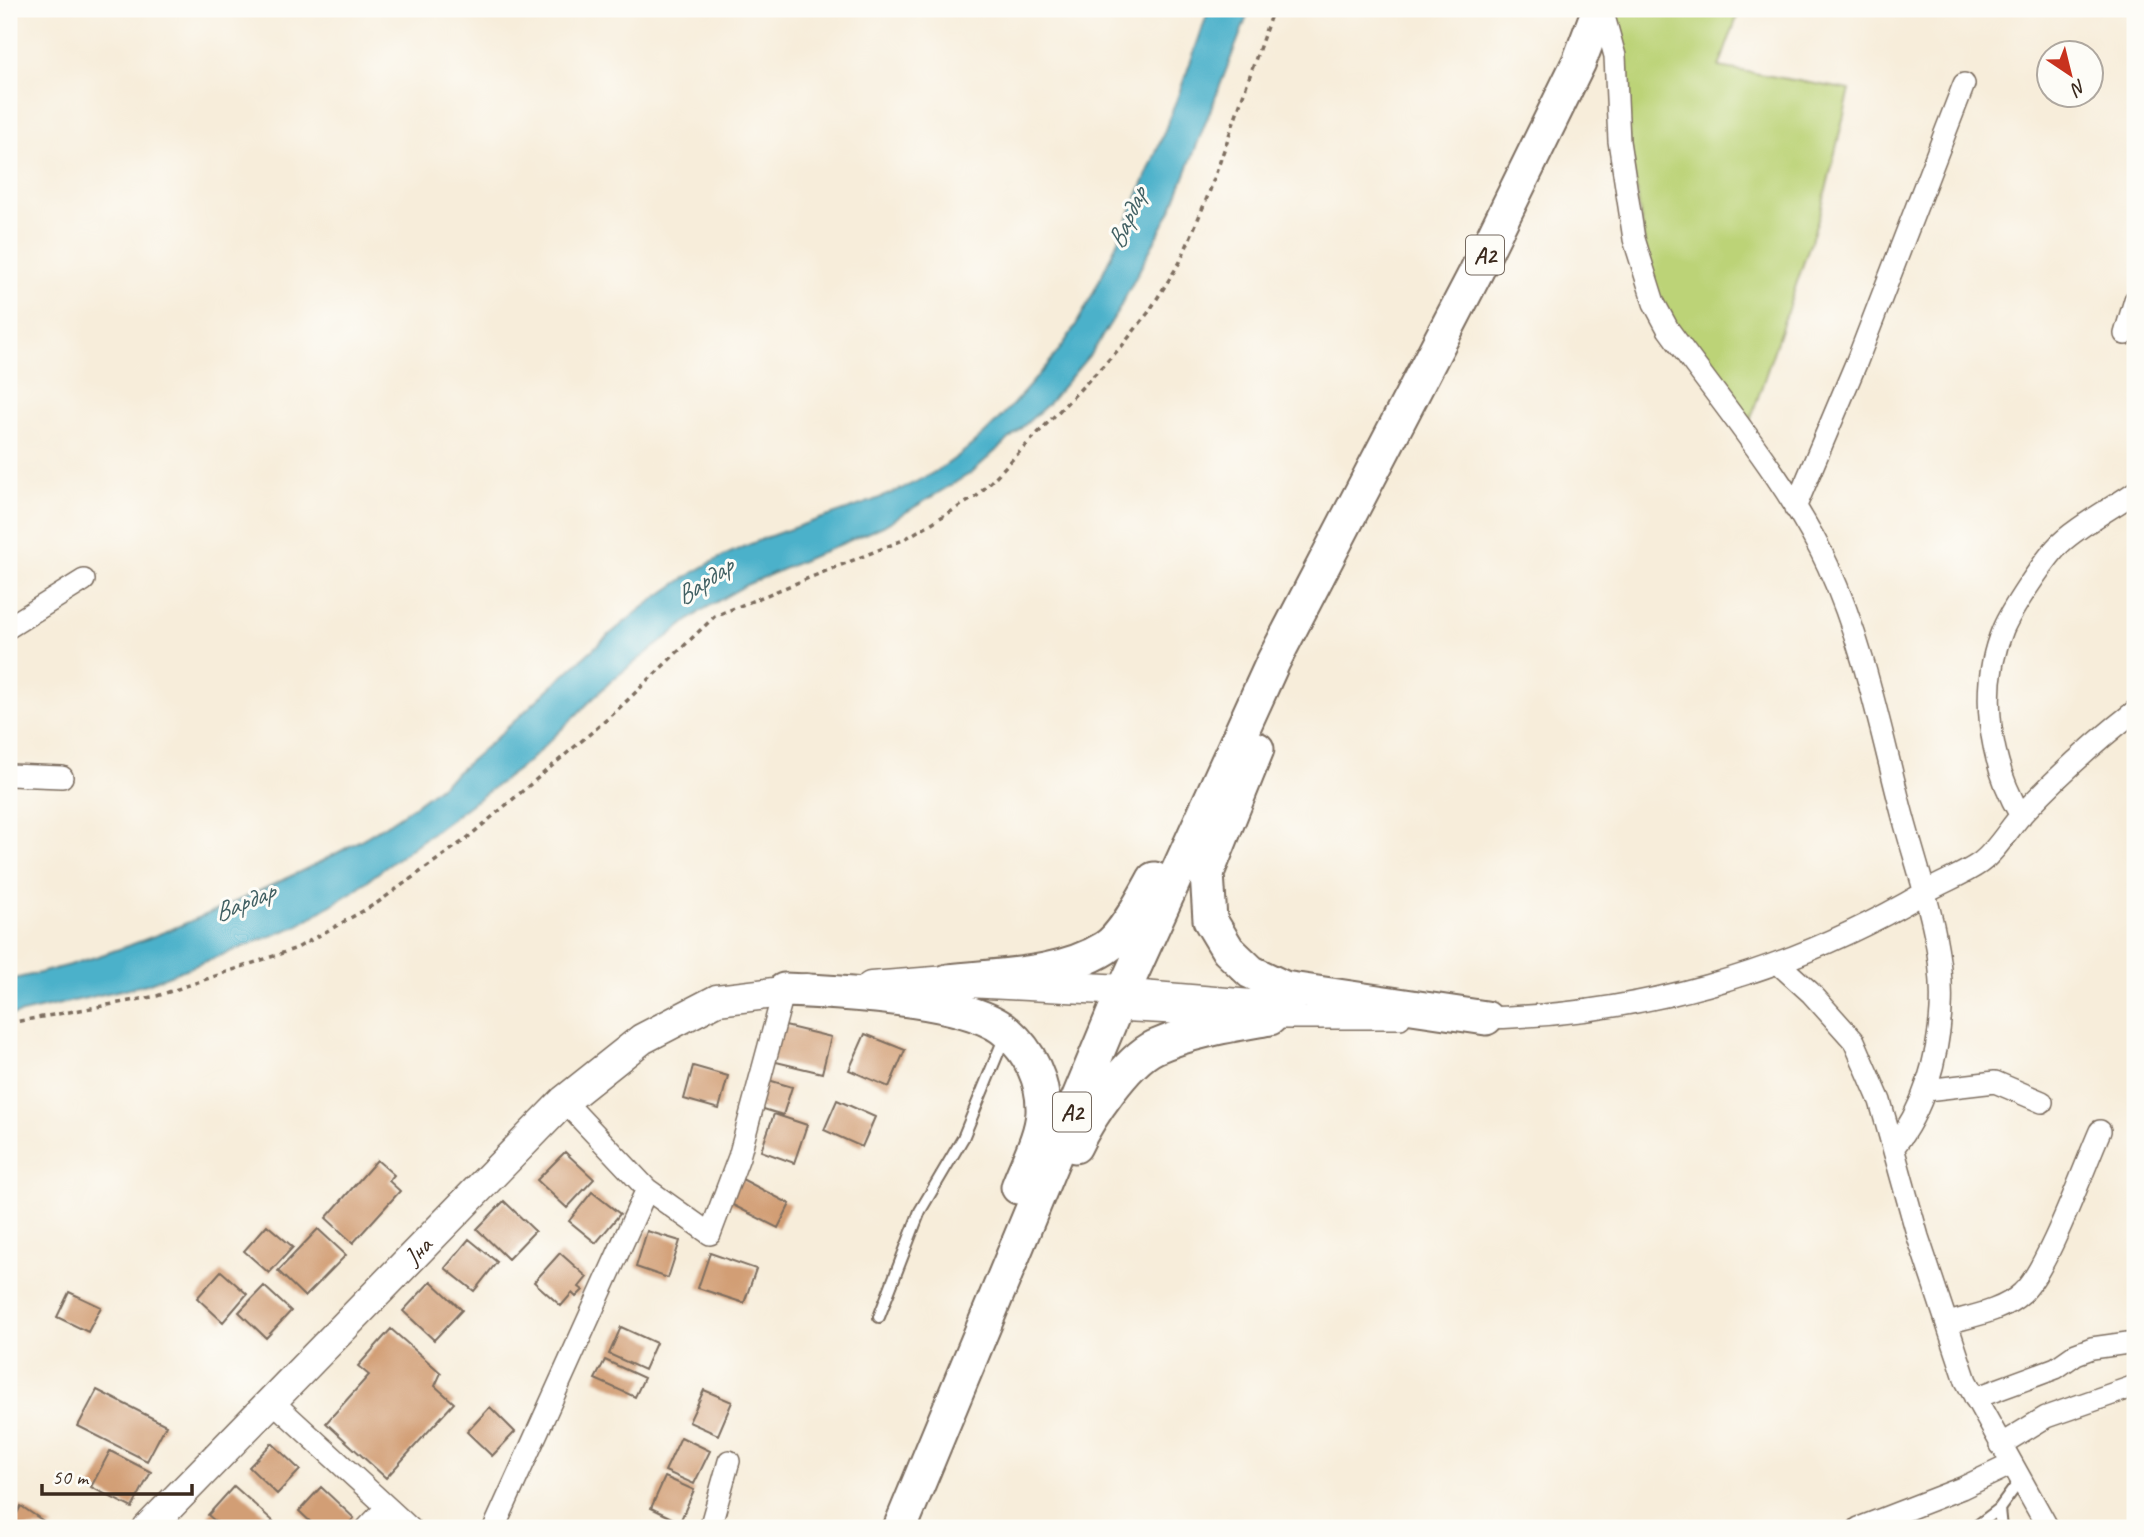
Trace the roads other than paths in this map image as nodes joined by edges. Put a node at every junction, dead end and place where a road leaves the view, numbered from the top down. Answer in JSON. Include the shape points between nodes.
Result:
{"nodes":[{"id":1,"x":1601,"y":9,"type":"edge"},
{"id":2,"x":1964,"y":84,"type":"dead end"},
{"id":3,"x":2135,"y":300,"type":"edge"},
{"id":4,"x":2125,"y":334,"type":"dead end"},
{"id":5,"x":2135,"y":492,"type":"edge"},
{"id":6,"x":1359,"y":496,"type":"junction"},
{"id":7,"x":1795,"y":508,"type":"junction"},
{"id":8,"x":84,"y":580,"type":"dead end"},
{"id":9,"x":9,"y":627,"type":"edge"},
{"id":10,"x":1273,"y":662,"type":"junction"},
{"id":11,"x":2135,"y":712,"type":"edge"},
{"id":12,"x":9,"y":775,"type":"edge"},
{"id":13,"x":62,"y":777,"type":"dead end"},
{"id":14,"x":2021,"y":816,"type":"junction"},
{"id":15,"x":1924,"y":893,"type":"junction"},
{"id":16,"x":1779,"y":964,"type":"junction"},
{"id":17,"x":948,"y":981,"type":"junction"},
{"id":18,"x":878,"y":987,"type":"junction"},
{"id":19,"x":784,"y":990,"type":"junction"},
{"id":20,"x":1119,"y":1000,"type":"junction"},
{"id":21,"x":1486,"y":1017,"type":"junction"},
{"id":22,"x":1270,"y":1018,"type":"junction"},
{"id":23,"x":1007,"y":1031,"type":"junction"},
{"id":24,"x":1926,"y":1090,"type":"junction"},
{"id":25,"x":564,"y":1101,"type":"junction"},
{"id":26,"x":2042,"y":1102,"type":"dead end"},
{"id":27,"x":2100,"y":1131,"type":"dead end"},
{"id":28,"x":1893,"y":1148,"type":"junction"},
{"id":29,"x":647,"y":1189,"type":"junction"},
{"id":30,"x":879,"y":1317,"type":"dead end"},
{"id":31,"x":1947,"y":1322,"type":"junction"},
{"id":32,"x":2135,"y":1342,"type":"edge"},
{"id":33,"x":2135,"y":1386,"type":"edge"},
{"id":34,"x":955,"y":1390,"type":"junction"},
{"id":35,"x":1975,"y":1398,"type":"junction"},
{"id":36,"x":271,"y":1400,"type":"junction"},
{"id":37,"x":2000,"y":1445,"type":"junction"},
{"id":38,"x":729,"y":1461,"type":"dead end"},
{"id":39,"x":2016,"y":1472,"type":"junction"},
{"id":40,"x":386,"y":1507,"type":"junction"},
{"id":41,"x":1999,"y":1509,"type":"junction"},
{"id":42,"x":148,"y":1528,"type":"edge"},
{"id":43,"x":367,"y":1528,"type":"edge"},
{"id":44,"x":410,"y":1528,"type":"edge"},
{"id":45,"x":494,"y":1528,"type":"edge"},
{"id":46,"x":710,"y":1528,"type":"edge"},
{"id":47,"x":900,"y":1528,"type":"edge"},
{"id":48,"x":1858,"y":1528,"type":"edge"},
{"id":49,"x":1974,"y":1528,"type":"edge"},
{"id":50,"x":2001,"y":1528,"type":"edge"},
{"id":51,"x":2048,"y":1528,"type":"edge"}],
"edges":[{"from":1,"to":6,"type":"main road","number":"A2","via":[[1482,260]]},
{"from":1,"to":7,"type":"street","via":[[1615,56],[1619,141],[1634,239],[1654,303]]},
{"from":2,"to":7,"type":"street"},
{"from":3,"to":4,"type":"street"},
{"from":5,"to":14,"type":"street","via":[[2057,547],[2003,628],[1992,669],[1989,712],[2010,799]]},
{"from":6,"to":10,"type":"main road","number":"A2"},
{"from":6,"to":21,"type":"main road","via":[[1207,873],[1210,920],[1228,950],[1251,972],[1284,988]]},
{"from":7,"to":15,"type":"street","via":[[1837,587],[1879,718]]},
{"from":8,"to":9,"type":"street"},
{"from":10,"to":17,"type":"main road","via":[[1227,735],[1139,907],[1106,947],[1062,967]]},
{"from":10,"to":20,"type":"main road","number":"A2"},
{"from":11,"to":14,"type":"street","via":[[2079,755]]},
{"from":12,"to":13,"type":"street"},
{"from":14,"to":15,"type":"street","via":[[1982,862]]},
{"from":15,"to":16,"type":"street"},
{"from":15,"to":24,"type":"street","via":[[1938,942],[1941,1010]]},
{"from":16,"to":21,"type":"street","via":[[1636,1004],[1568,1014]]},
{"from":16,"to":28,"type":"street","via":[[1854,1041],[1880,1101]]},
{"from":17,"to":18,"type":"street"},
{"from":17,"to":20,"type":"street"},
{"from":18,"to":19,"type":"street","name":"Јна"},
{"from":18,"to":20,"type":"street","via":[[952,999]]},
{"from":19,"to":23,"type":"main road","via":[[877,995],[984,1018]]},
{"from":19,"to":25,"type":"street","name":"Јна","via":[[717,1000],[642,1039]]},
{"from":19,"to":29,"type":"street","via":[[738,1157],[710,1234]]},
{"from":20,"to":21,"type":"street"},
{"from":20,"to":22,"type":"street"},
{"from":20,"to":34,"type":"main road","number":"A2"},
{"from":21,"to":22,"type":"street"},
{"from":22,"to":34,"type":"main road","via":[[1198,1031],[1152,1048],[1128,1071],[1086,1124],[1003,1303]]},
{"from":23,"to":30,"type":"lane","via":[[964,1138],[920,1211]]},
{"from":23,"to":34,"type":"main road","via":[[1030,1058],[1041,1083],[1043,1114],[978,1293]]},
{"from":24,"to":26,"type":"street","via":[[1995,1082]]},
{"from":24,"to":28,"type":"street"},
{"from":25,"to":29,"type":"street"},
{"from":25,"to":36,"type":"street","name":"Јна"},
{"from":27,"to":31,"type":"street","via":[[2055,1234],[2023,1293],[1997,1307]]},
{"from":28,"to":31,"type":"street"},
{"from":29,"to":45,"type":"street"},
{"from":31,"to":35,"type":"street"},
{"from":32,"to":35,"type":"street","via":[[2092,1348],[2056,1368]]},
{"from":33,"to":37,"type":"street","via":[[2046,1417]]},
{"from":34,"to":47,"type":"main road","number":"A2"},
{"from":35,"to":37,"type":"street"},
{"from":36,"to":40,"type":"street"},
{"from":36,"to":42,"type":"street","name":"Јна"},
{"from":37,"to":39,"type":"street"},
{"from":38,"to":46,"type":"street"},
{"from":39,"to":41,"type":"lane"},
{"from":39,"to":48,"type":"street"},
{"from":39,"to":51,"type":"street"},
{"from":40,"to":43,"type":"street"},
{"from":40,"to":44,"type":"street"},
{"from":41,"to":49,"type":"lane"},
{"from":41,"to":50,"type":"lane"}]}
